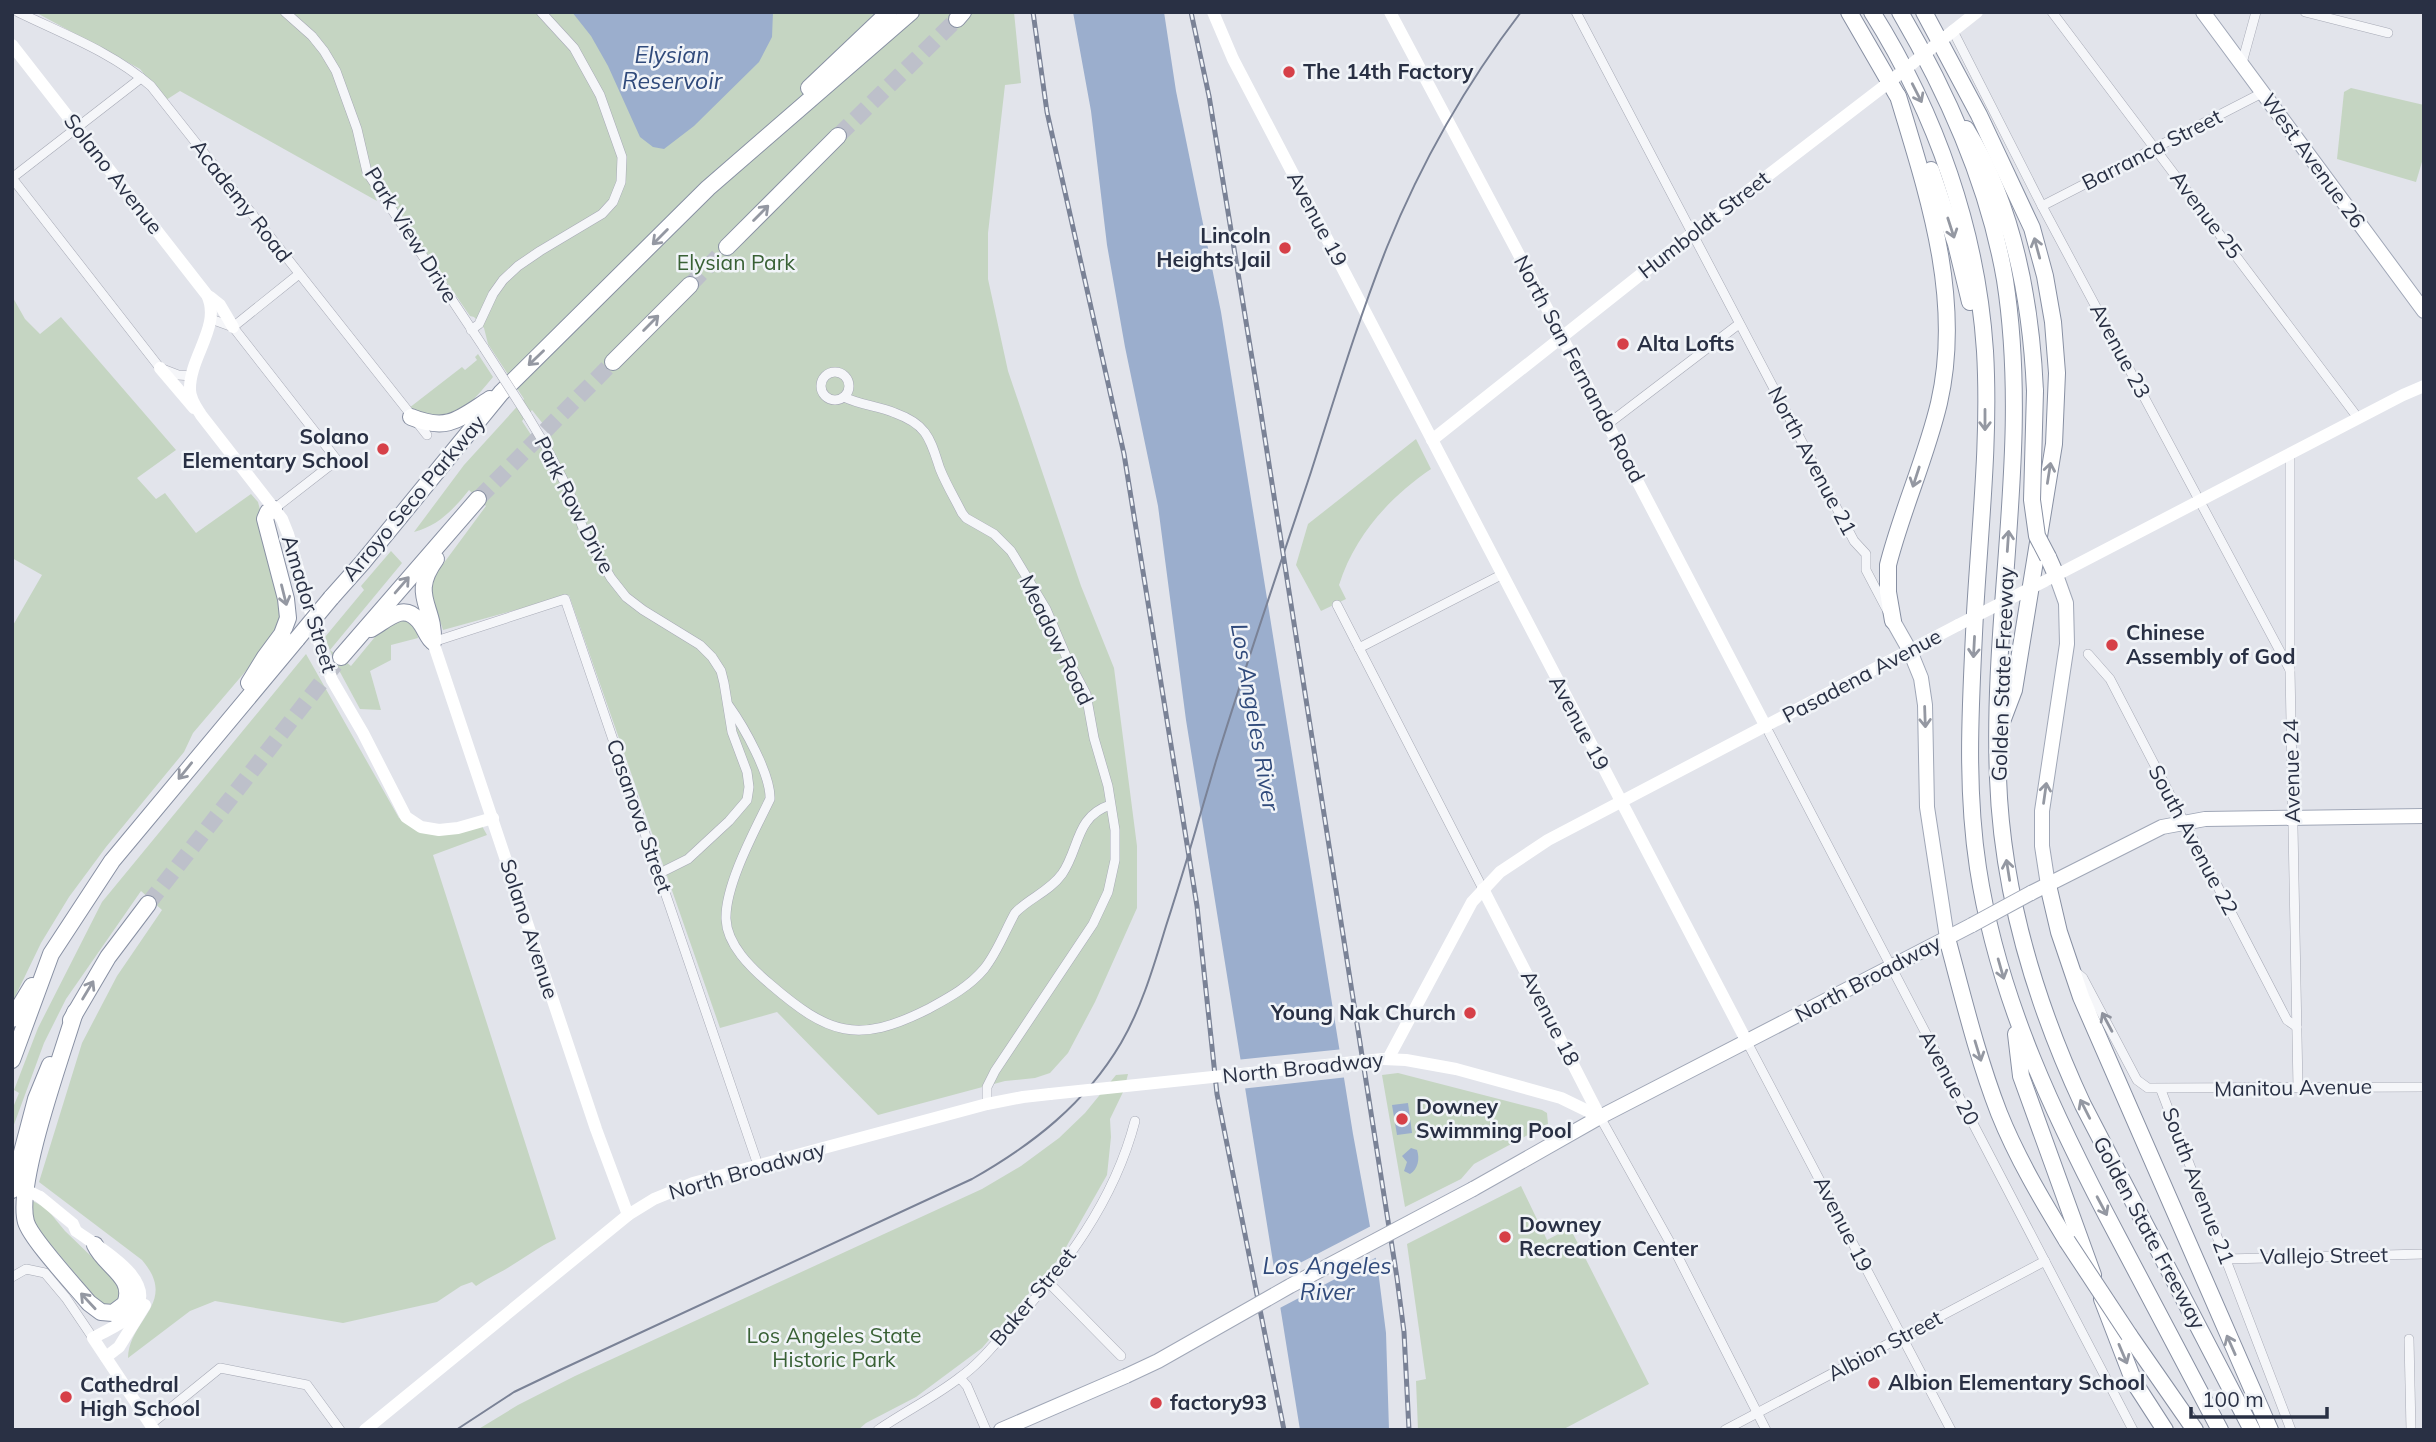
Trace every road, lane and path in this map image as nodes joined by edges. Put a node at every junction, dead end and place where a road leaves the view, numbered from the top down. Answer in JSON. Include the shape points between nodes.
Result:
{"nodes":[{"id":1,"x":18,"y":12,"type":"edge"},
{"id":2,"x":285,"y":12,"type":"edge"},
{"id":3,"x":541,"y":12,"type":"edge"},
{"id":4,"x":889,"y":12,"type":"edge"},
{"id":5,"x":911,"y":12,"type":"edge"},
{"id":6,"x":1213,"y":12,"type":"edge"},
{"id":7,"x":1390,"y":12,"type":"edge"},
{"id":8,"x":1576,"y":12,"type":"edge"},
{"id":9,"x":1849,"y":12,"type":"edge"},
{"id":10,"x":1872,"y":12,"type":"edge"},
{"id":11,"x":1900,"y":12,"type":"edge"},
{"id":12,"x":1924,"y":12,"type":"edge"},
{"id":13,"x":1978,"y":12,"type":"edge"},
{"id":14,"x":2052,"y":12,"type":"edge"},
{"id":15,"x":2203,"y":12,"type":"edge"},
{"id":16,"x":2256,"y":12,"type":"edge"},
{"id":17,"x":2305,"y":12,"type":"edge"},
{"id":18,"x":1953,"y":31,"type":"junction"},
{"id":19,"x":2388,"y":33,"type":"dead end"},
{"id":20,"x":12,"y":45,"type":"edge"},
{"id":21,"x":2242,"y":63,"type":"junction"},
{"id":22,"x":141,"y":78,"type":"junction"},
{"id":23,"x":1942,"y":89,"type":"junction"},
{"id":24,"x":2262,"y":93,"type":"junction"},
{"id":25,"x":1898,"y":96,"type":"junction"},
{"id":26,"x":78,"y":128,"type":"junction"},
{"id":27,"x":838,"y":136,"type":"tunnel mouth"},
{"id":28,"x":2156,"y":148,"type":"junction"},
{"id":29,"x":12,"y":178,"type":"edge"},
{"id":30,"x":708,"y":188,"type":"junction"},
{"id":31,"x":2042,"y":206,"type":"junction"},
{"id":32,"x":1693,"y":233,"type":"junction"},
{"id":33,"x":727,"y":247,"type":"tunnel mouth"},
{"id":34,"x":299,"y":274,"type":"junction"},
{"id":35,"x":690,"y":285,"type":"tunnel mouth"},
{"id":36,"x":209,"y":300,"type":"junction"},
{"id":37,"x":2424,"y":311,"type":"edge"},
{"id":38,"x":211,"y":319,"type":"junction"},
{"id":39,"x":1739,"y":324,"type":"junction"},
{"id":40,"x":233,"y":327,"type":"junction"},
{"id":41,"x":471,"y":330,"type":"junction"},
{"id":42,"x":1562,"y":336,"type":"junction"},
{"id":43,"x":484,"y":348,"type":"joint"},
{"id":44,"x":1985,"y":352,"type":"junction"},
{"id":45,"x":613,"y":362,"type":"tunnel mouth"},
{"id":46,"x":160,"y":368,"type":"junction"},
{"id":47,"x":192,"y":376,"type":"junction"},
{"id":48,"x":2424,"y":386,"type":"edge"},
{"id":49,"x":501,"y":393,"type":"junction"},
{"id":50,"x":844,"y":397,"type":"dead end"},
{"id":51,"x":201,"y":415,"type":"junction"},
{"id":52,"x":411,"y":417,"type":"junction"},
{"id":53,"x":2358,"y":418,"type":"junction"},
{"id":54,"x":1608,"y":424,"type":"junction"},
{"id":55,"x":427,"y":435,"type":"dead end"},
{"id":56,"x":1432,"y":440,"type":"junction"},
{"id":57,"x":2291,"y":454,"type":"junction"},
{"id":58,"x":478,"y":499,"type":"tunnel mouth"},
{"id":59,"x":2200,"y":502,"type":"junction"},
{"id":60,"x":274,"y":509,"type":"junction"},
{"id":61,"x":444,"y":537,"type":"junction"},
{"id":62,"x":1501,"y":575,"type":"junction"},
{"id":63,"x":2051,"y":578,"type":"junction"},
{"id":64,"x":1337,"y":605,"type":"dead end"},
{"id":65,"x":1892,"y":621,"type":"junction"},
{"id":66,"x":357,"y":636,"type":"junction"},
{"id":67,"x":433,"y":642,"type":"junction"},
{"id":68,"x":1359,"y":648,"type":"junction"},
{"id":69,"x":1910,"y":651,"type":"junction"},
{"id":70,"x":2088,"y":654,"type":"dead end"},
{"id":71,"x":341,"y":657,"type":"tunnel mouth"},
{"id":72,"x":2290,"y":670,"type":"junction"},
{"id":73,"x":729,"y":706,"type":"junction"},
{"id":74,"x":229,"y":719,"type":"junction"},
{"id":75,"x":1766,"y":727,"type":"junction"},
{"id":76,"x":1998,"y":731,"type":"junction"},
{"id":77,"x":1620,"y":803,"type":"junction"},
{"id":78,"x":1110,"y":805,"type":"junction"},
{"id":79,"x":2424,"y":816,"type":"edge"},
{"id":80,"x":493,"y":818,"type":"junction"},
{"id":81,"x":2294,"y":818,"type":"junction"},
{"id":82,"x":2183,"y":822,"type":"junction"},
{"id":83,"x":658,"y":874,"type":"junction"},
{"id":84,"x":2048,"y":885,"type":"junction"},
{"id":85,"x":1483,"y":888,"type":"junction"},
{"id":86,"x":148,"y":904,"type":"tunnel mouth"},
{"id":87,"x":1947,"y":938,"type":"junction"},
{"id":88,"x":51,"y":954,"type":"junction"},
{"id":89,"x":1891,"y":967,"type":"junction"},
{"id":90,"x":2072,"y":969,"type":"junction"},
{"id":91,"x":2013,"y":1010,"type":"junction"},
{"id":92,"x":75,"y":1012,"type":"junction"},
{"id":93,"x":12,"y":1019,"type":"edge"},
{"id":94,"x":2297,"y":1027,"type":"junction"},
{"id":95,"x":1746,"y":1042,"type":"junction"},
{"id":96,"x":1385,"y":1059,"type":"junction"},
{"id":97,"x":12,"y":1060,"type":"edge"},
{"id":98,"x":2424,"y":1087,"type":"edge"},
{"id":99,"x":2298,"y":1088,"type":"junction"},
{"id":100,"x":2161,"y":1090,"type":"junction"},
{"id":101,"x":987,"y":1104,"type":"junction"},
{"id":102,"x":1600,"y":1117,"type":"junction"},
{"id":103,"x":1135,"y":1121,"type":"dead end"},
{"id":104,"x":758,"y":1165,"type":"junction"},
{"id":105,"x":12,"y":1183,"type":"edge"},
{"id":106,"x":12,"y":1190,"type":"edge"},
{"id":107,"x":628,"y":1215,"type":"junction"},
{"id":108,"x":73,"y":1224,"type":"junction"},
{"id":109,"x":95,"y":1245,"type":"junction"},
{"id":110,"x":2424,"y":1254,"type":"edge"},
{"id":111,"x":2225,"y":1259,"type":"junction"},
{"id":112,"x":2045,"y":1261,"type":"junction"},
{"id":113,"x":12,"y":1278,"type":"edge"},
{"id":114,"x":1049,"y":1284,"type":"junction"},
{"id":115,"x":93,"y":1338,"type":"junction"},
{"id":116,"x":1902,"y":1338,"type":"junction"},
{"id":117,"x":2409,"y":1339,"type":"dead end"},
{"id":118,"x":1121,"y":1356,"type":"dead end"},
{"id":119,"x":106,"y":1357,"type":"junction"},
{"id":120,"x":960,"y":1378,"type":"junction"},
{"id":121,"x":1757,"y":1413,"type":"junction"},
{"id":122,"x":152,"y":1427,"type":"edge"},
{"id":123,"x":340,"y":1430,"type":"edge"},
{"id":124,"x":365,"y":1430,"type":"edge"},
{"id":125,"x":878,"y":1430,"type":"edge"},
{"id":126,"x":986,"y":1430,"type":"edge"},
{"id":127,"x":1001,"y":1430,"type":"edge"},
{"id":128,"x":1725,"y":1430,"type":"edge"},
{"id":129,"x":1766,"y":1430,"type":"edge"},
{"id":130,"x":1951,"y":1430,"type":"edge"},
{"id":131,"x":2133,"y":1430,"type":"edge"},
{"id":132,"x":2165,"y":1430,"type":"edge"},
{"id":133,"x":2195,"y":1430,"type":"edge"},
{"id":134,"x":2220,"y":1430,"type":"edge"},
{"id":135,"x":2252,"y":1430,"type":"edge"},
{"id":136,"x":2270,"y":1430,"type":"edge"},
{"id":137,"x":2291,"y":1430,"type":"edge"},
{"id":138,"x":2411,"y":1430,"type":"edge"}],
"edges":[{"from":1,"to":22,"type":"street","name":"Academy Road","via":[[107,55]]},
{"from":2,"to":41,"type":"street","name":"Park View Drive","via":[[324,51],[357,129],[367,172]]},
{"from":3,"to":41,"type":"street","via":[[574,48],[600,95],[622,157],[621,182],[602,214],[540,251],[503,280],[479,324]]},
{"from":4,"to":30,"type":"highway"},
{"from":5,"to":30,"type":"highway","name":"Arroyo Seco Parkway"},
{"from":6,"to":56,"type":"main road","name":"Avenue 19","via":[[1233,59]]},
{"from":7,"to":42,"type":"main road","name":"North San Fernando Road"},
{"from":8,"to":32,"type":"street","name":"North Avenue 21"},
{"from":9,"to":25,"type":"highway"},
{"from":10,"to":44,"type":"highway","name":"Golden State Freeway","one_way":true,"via":[[1925,110],[1957,193]]},
{"from":11,"to":23,"type":"highway","name":"Golden State Freeway"},
{"from":76,"to":12,"type":"highway","one_way":true,"via":[[2014,690],[2054,444],[2057,373],[2053,322],[2032,228]]},
{"from":13,"to":18,"type":"main road","name":"Humboldt Street"},
{"from":14,"to":28,"type":"street","name":"Avenue 25"},
{"from":15,"to":21,"type":"main road","name":"West Avenue 26"},
{"from":16,"to":21,"type":"street"},
{"from":17,"to":19,"type":"street"},
{"from":18,"to":31,"type":"street","name":"Avenue 23"},
{"from":18,"to":32,"type":"main road","name":"Humboldt Street","bridge":true},
{"from":20,"to":26,"type":"main road","name":"Solano Avenue"},
{"from":21,"to":24,"type":"main road","name":"West Avenue 26"},
{"from":22,"to":26,"type":"street"},
{"from":22,"to":34,"type":"street","name":"Academy Road"},
{"from":23,"to":63,"type":"highway","bridge":true,"via":[[1985,160],[2020,267],[2033,349],[2032,500]]},
{"from":76,"to":23,"type":"highway","name":"Golden State Freeway","one_way":true,"via":[[2014,457],[2011,327],[1982,190]]},
{"from":24,"to":28,"type":"street","name":"Barranca Street"},
{"from":24,"to":37,"type":"main road","name":"West Avenue 26"},
{"from":25,"to":44,"type":"highway","one_way":true,"via":[[1937,185]]},
{"from":25,"to":65,"type":"highway","one_way":true,"via":[[1926,183],[1947,314],[1939,402],[1888,565]]},
{"from":26,"to":29,"type":"street"},
{"from":26,"to":36,"type":"main road","name":"Solano Avenue"},
{"from":33,"to":27,"type":"highway","one_way":true},
{"from":28,"to":31,"type":"street","name":"Barranca Street"},
{"from":28,"to":53,"type":"street","name":"Avenue 25"},
{"from":29,"to":46,"type":"street"},
{"from":30,"to":49,"type":"highway","name":"Arroyo Seco Parkway","one_way":true},
{"from":31,"to":59,"type":"street","name":"Avenue 23"},
{"from":32,"to":39,"type":"street","name":"North Avenue 21"},
{"from":32,"to":42,"type":"main road","name":"Humboldt Street"},
{"from":34,"to":40,"type":"street"},
{"from":34,"to":52,"type":"street","name":"Academy Road"},
{"from":45,"to":35,"type":"highway","one_way":true},
{"from":36,"to":38,"type":"main road"},
{"from":36,"to":40,"type":"main road","name":"Solano Avenue","via":[[220,305]]},
{"from":38,"to":40,"type":"street"},
{"from":38,"to":47,"type":"main road"},
{"from":39,"to":54,"type":"street"},
{"from":39,"to":65,"type":"street","name":"North Avenue 21","via":[[1854,541],[1866,554],[1866,570]]},
{"from":40,"to":60,"type":"street","via":[[337,460]]},
{"from":41,"to":43,"type":"street","name":"Park View Drive"},
{"from":42,"to":54,"type":"main road","name":"North San Fernando Road"},
{"from":42,"to":56,"type":"main road","name":"Humboldt Street"},
{"from":43,"to":73,"type":"street","name":"Park Row Drive","bridge":true,"via":[[545,444],[586,536],[611,578],[643,611],[712,657],[721,671]]},
{"from":44,"to":91,"type":"highway","name":"Golden State Freeway","one_way":true,"via":[[1985,445],[1969,753],[1977,864],[1987,921]]},
{"from":46,"to":47,"type":"street"},
{"from":46,"to":51,"type":"main road"},
{"from":47,"to":51,"type":"main road","name":"Amador Street","via":[[191,397]]},
{"from":48,"to":53,"type":"main road","name":"Pasadena Avenue"},
{"from":49,"to":52,"type":"highway","via":[[446,424]]},
{"from":49,"to":74,"type":"highway","name":"Arroyo Seco Parkway","bridge":true},
{"from":50,"to":78,"type":"street","name":"Meadow Road","via":[[894,412],[929,435],[962,513],[995,534],[1026,574],[1086,694]]},
{"from":51,"to":60,"type":"main road","name":"Amador Street"},
{"from":52,"to":55,"type":"street","name":"Academy Road"},
{"from":53,"to":57,"type":"main road","name":"Pasadena Avenue"},
{"from":54,"to":75,"type":"main road","name":"North San Fernando Road"},
{"from":56,"to":62,"type":"main road","name":"Avenue 19"},
{"from":57,"to":59,"type":"main road","name":"Pasadena Avenue"},
{"from":57,"to":72,"type":"street","name":"Avenue 24"},
{"from":58,"to":61,"type":"highway"},
{"from":59,"to":63,"type":"main road","name":"Pasadena Avenue"},
{"from":59,"to":72,"type":"street","name":"Avenue 23"},
{"from":60,"to":74,"type":"highway","one_way":true,"via":[[265,519],[286,599],[286,627]]},
{"from":60,"to":80,"type":"main road","name":"Amador Street","via":[[288,534],[332,680],[406,817],[421,827],[439,830]]},
{"from":66,"to":61,"type":"highway","one_way":true},
{"from":61,"to":67,"type":"highway","via":[[422,588],[434,628]]},
{"from":62,"to":68,"type":"street"},
{"from":62,"to":77,"type":"main road","name":"Avenue 19"},
{"from":63,"to":69,"type":"main road","name":"Pasadena Avenue","bridge":true},
{"from":84,"to":63,"type":"main road","one_way":true,"via":[[2042,811],[2068,632],[2066,603]]},
{"from":64,"to":68,"type":"street","name":"Avenue 18"},
{"from":65,"to":69,"type":"main road","name":"North Avenue 21"},
{"from":66,"to":67,"type":"highway","via":[[403,612],[413,615]]},
{"from":66,"to":71,"type":"highway"},
{"from":67,"to":80,"type":"main road","name":"Solano Avenue"},
{"from":67,"to":83,"type":"street","name":"Casanova Street","via":[[565,599]]},
{"from":68,"to":85,"type":"street","name":"Avenue 18"},
{"from":69,"to":75,"type":"main road","name":"Pasadena Avenue"},
{"from":69,"to":87,"type":"main road","name":"North Avenue 21","one_way":true,"via":[[1921,678],[1927,807]]},
{"from":70,"to":82,"type":"street","name":"South Avenue 22","via":[[2110,679]]},
{"from":72,"to":81,"type":"street","name":"Avenue 24"},
{"from":73,"to":78,"type":"street","via":[[742,724],[770,788],[732,886],[728,930],[766,981],[807,1013],[836,1028],[872,1030],[895,1024],[968,985],[985,967],[1021,906],[1054,885],[1090,816]]},
{"from":73,"to":83,"type":"street","name":"Park Row Drive","via":[[732,732],[747,772],[747,800],[688,859]]},
{"from":74,"to":88,"type":"highway","name":"Arroyo Seco Parkway","one_way":true,"via":[[112,861]]},
{"from":75,"to":77,"type":"main road","name":"Pasadena Avenue"},
{"from":75,"to":89,"type":"street","name":"Avenue 20"},
{"from":135,"to":76,"type":"highway","name":"Golden State Freeway","one_way":true,"via":[[2082,1105],[2037,994],[2008,875]]},
{"from":77,"to":85,"type":"main road","name":"Pasadena Avenue","via":[[1526,852]]},
{"from":77,"to":95,"type":"main road","name":"Avenue 19"},
{"from":78,"to":101,"type":"street","name":"Meadow Road","via":[[1115,860],[1108,892],[1072,958],[995,1071],[987,1087]]},
{"from":79,"to":81,"type":"main road","name":"North Broadway"},
{"from":80,"to":107,"type":"main road","name":"Solano Avenue"},
{"from":81,"to":82,"type":"main road","name":"North Broadway"},
{"from":81,"to":94,"type":"street","name":"Avenue 24"},
{"from":82,"to":84,"type":"main road","name":"North Broadway","via":[[2162,827]]},
{"from":82,"to":94,"type":"street","name":"South Avenue 22","via":[[2287,1020]]},
{"from":83,"to":104,"type":"street","name":"Casanova Street"},
{"from":84,"to":87,"type":"main road","name":"North Broadway","bridge":true},
{"from":84,"to":90,"type":"highway"},
{"from":85,"to":96,"type":"main road","name":"Pasadena Avenue"},
{"from":85,"to":102,"type":"main road","name":"Avenue 18"},
{"from":92,"to":86,"type":"highway","one_way":true},
{"from":87,"to":89,"type":"main road","name":"North Broadway"},
{"from":87,"to":133,"type":"highway","one_way":true,"bridge":true,"via":[[2000,1115],[2040,1197]]},
{"from":88,"to":93,"type":"highway"},
{"from":88,"to":97,"type":"highway","name":"Arroyo Seco Parkway"},
{"from":89,"to":95,"type":"main road","name":"North Broadway"},
{"from":89,"to":112,"type":"street","name":"Avenue 20"},
{"from":100,"to":90,"type":"street","name":"South Avenue 21","one_way":true,"via":[[2137,1080],[2083,978]]},
{"from":136,"to":90,"type":"highway","one_way":true},
{"from":91,"to":132,"type":"highway","one_way":true,"via":[[2021,1076],[2079,1237],[2134,1382]]},
{"from":91,"to":134,"type":"highway","name":"Golden State Freeway","one_way":true,"via":[[2070,1146]]},
{"from":92,"to":106,"type":"highway","via":[[36,1099]]},
{"from":109,"to":92,"type":"highway","one_way":true,"via":[[127,1287],[125,1304],[113,1313],[101,1312],[89,1303],[30,1230],[23,1207],[37,1137]]},
{"from":94,"to":99,"type":"street","name":"Avenue 24"},
{"from":95,"to":102,"type":"main road","name":"North Broadway"},
{"from":95,"to":116,"type":"street","name":"Avenue 19"},
{"from":96,"to":101,"type":"main road","name":"North Broadway","bridge":true},
{"from":96,"to":102,"type":"main road","name":"North Broadway","via":[[1482,1076],[1561,1098]]},
{"from":98,"to":99,"type":"street","name":"Manitou Avenue"},
{"from":99,"to":100,"type":"street","name":"Manitou Avenue"},
{"from":100,"to":111,"type":"street","name":"South Avenue 21"},
{"from":101,"to":104,"type":"main road","name":"North Broadway"},
{"from":102,"to":121,"type":"street","name":"Avenue 18"},
{"from":102,"to":127,"type":"main road","bridge":true,"via":[[1158,1361]]},
{"from":103,"to":114,"type":"street","name":"Baker Street","via":[[1126,1156],[1098,1211]]},
{"from":104,"to":107,"type":"main road","name":"North Broadway","via":[[681,1187]]},
{"from":105,"to":108,"type":"main road","bridge":true,"via":[[40,1197]]},
{"from":107,"to":124,"type":"main road","name":"North Broadway"},
{"from":108,"to":109,"type":"main road"},
{"from":108,"to":119,"type":"main road","via":[[81,1224],[130,1262],[146,1282],[142,1314],[119,1347]]},
{"from":109,"to":115,"type":"main road","via":[[132,1273],[139,1294],[129,1317]]},
{"from":110,"to":111,"type":"street","name":"Vallejo Street"},
{"from":111,"to":137,"type":"street","name":"South Avenue 21"},
{"from":112,"to":116,"type":"street","name":"Albion Street"},
{"from":112,"to":131,"type":"street","name":"Avenue 20"},
{"from":113,"to":115,"type":"street","via":[[26,1269],[45,1273]]},
{"from":114,"to":118,"type":"street"},
{"from":114,"to":120,"type":"street","name":"Baker Street"},
{"from":115,"to":119,"type":"main road"},
{"from":116,"to":121,"type":"street","name":"Albion Street"},
{"from":116,"to":130,"type":"street","name":"Avenue 19"},
{"from":117,"to":138,"type":"street"},
{"from":119,"to":122,"type":"main road"},
{"from":120,"to":125,"type":"street","name":"Baker Street"},
{"from":120,"to":126,"type":"street"},
{"from":121,"to":128,"type":"street","name":"Albion Street"},
{"from":121,"to":129,"type":"street","name":"Avenue 18"},
{"from":122,"to":123,"type":"street","via":[[220,1368],[307,1385]]}]}
